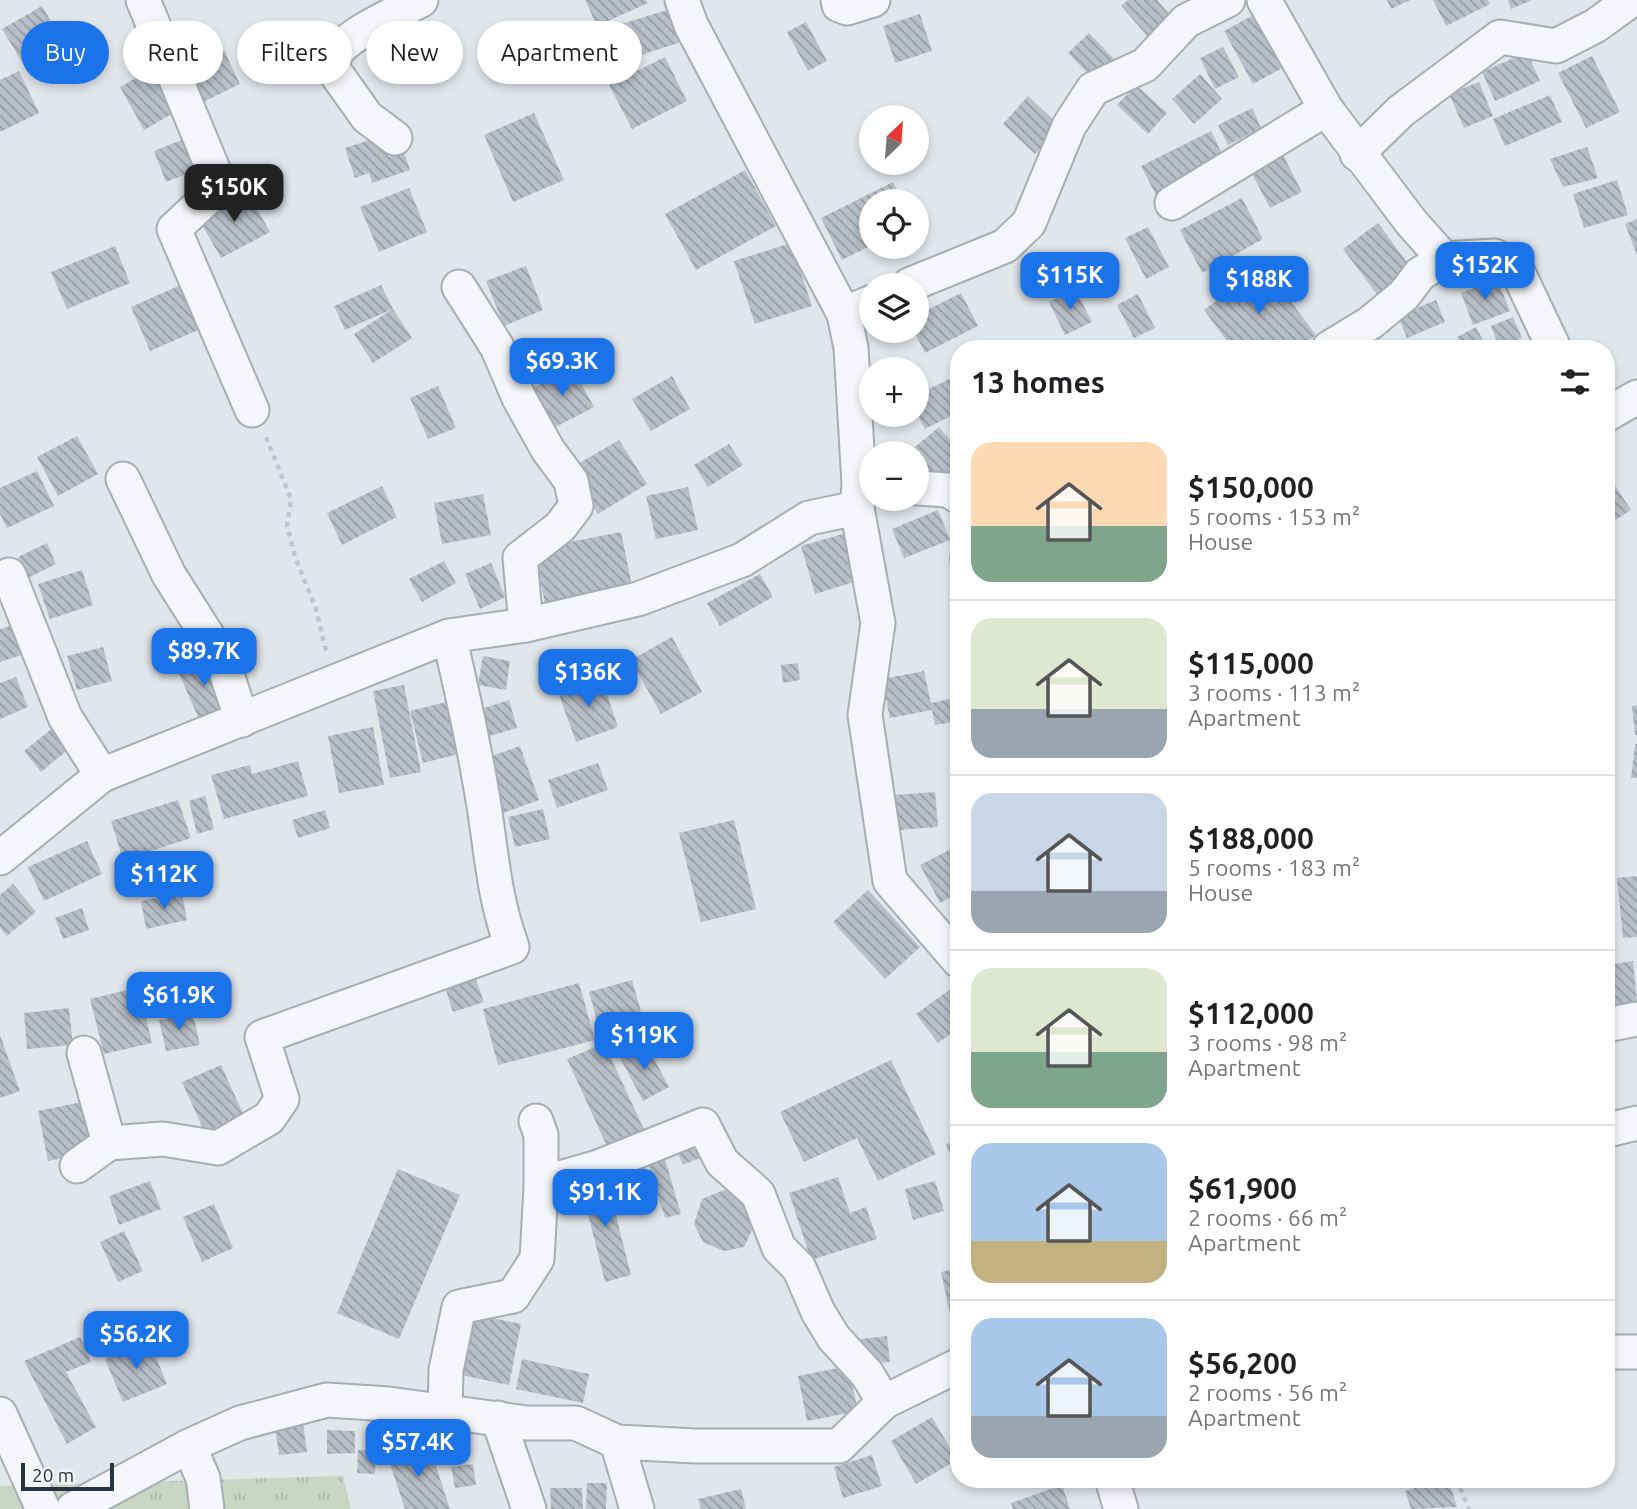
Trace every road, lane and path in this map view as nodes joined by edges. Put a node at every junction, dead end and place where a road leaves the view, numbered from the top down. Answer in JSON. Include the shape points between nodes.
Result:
{"nodes":[{"id":1,"x":143,"y":0,"type":"edge"},
{"id":2,"x":421,"y":0,"type":"edge"},
{"id":3,"x":682,"y":0,"type":"edge"},
{"id":4,"x":838,"y":0,"type":"edge"},
{"id":5,"x":873,"y":0,"type":"edge"},
{"id":6,"x":1228,"y":0,"type":"edge"},
{"id":7,"x":1264,"y":0,"type":"edge"},
{"id":8,"x":1631,"y":0,"type":"edge"},
{"id":9,"x":1180,"y":11,"type":"edge"},
{"id":10,"x":1326,"y":109,"type":"junction"},
{"id":11,"x":395,"y":138,"type":"dead end"},
{"id":12,"x":1357,"y":154,"type":"junction"},
{"id":13,"x":1172,"y":203,"type":"dead end"},
{"id":14,"x":1444,"y":259,"type":"junction"},
{"id":15,"x":929,"y":277,"type":"edge"},
{"id":16,"x":459,"y":287,"type":"dead end"},
{"id":17,"x":858,"y":308,"type":"edge"},
{"id":18,"x":1342,"y":340,"type":"edge"},
{"id":19,"x":1550,"y":340,"type":"edge"},
{"id":20,"x":1637,"y":397,"type":"edge"},
{"id":21,"x":252,"y":410,"type":"joint"},
{"id":22,"x":1615,"y":410,"type":"edge"},
{"id":23,"x":859,"y":448,"type":"edge"},
{"id":24,"x":123,"y":480,"type":"dead end"},
{"id":25,"x":929,"y":488,"type":"edge"},
{"id":26,"x":950,"y":490,"type":"edge"},
{"id":27,"x":859,"y":494,"type":"edge"},
{"id":28,"x":865,"y":511,"type":"edge"},
{"id":29,"x":9,"y":575,"type":"dead end"},
{"id":30,"x":526,"y":625,"type":"junction"},
{"id":31,"x":449,"y":636,"type":"junction"},
{"id":32,"x":337,"y":682,"type":"junction"},
{"id":33,"x":242,"y":720,"type":"junction"},
{"id":34,"x":102,"y":775,"type":"junction"},
{"id":35,"x":0,"y":858,"type":"edge"},
{"id":36,"x":950,"y":951,"type":"edge"},
{"id":37,"x":1637,"y":1019,"type":"edge"},
{"id":38,"x":1615,"y":1023,"type":"edge"},
{"id":39,"x":84,"y":1053,"type":"dead end"},
{"id":40,"x":536,"y":1121,"type":"dead end"},
{"id":41,"x":109,"y":1143,"type":"junction"},
{"id":42,"x":77,"y":1166,"type":"dead end"},
{"id":43,"x":541,"y":1188,"type":"junction"},
{"id":44,"x":1615,"y":1352,"type":"edge"},
{"id":45,"x":1637,"y":1352,"type":"edge"},
{"id":46,"x":950,"y":1369,"type":"edge"},
{"id":47,"x":884,"y":1402,"type":"junction"},
{"id":48,"x":445,"y":1412,"type":"junction"},
{"id":49,"x":0,"y":1414,"type":"edge"},
{"id":50,"x":498,"y":1419,"type":"junction"},
{"id":51,"x":617,"y":1442,"type":"junction"},
{"id":52,"x":189,"y":1446,"type":"junction"},
{"id":53,"x":1115,"y":1488,"type":"edge"},
{"id":54,"x":1460,"y":1488,"type":"edge"},
{"id":55,"x":43,"y":1509,"type":"edge"},
{"id":56,"x":73,"y":1509,"type":"edge"},
{"id":57,"x":207,"y":1509,"type":"edge"},
{"id":58,"x":529,"y":1509,"type":"edge"},
{"id":59,"x":637,"y":1509,"type":"edge"},
{"id":60,"x":1121,"y":1509,"type":"edge"},
{"id":61,"x":1469,"y":1509,"type":"edge"}],
"edges":[{"from":1,"to":21,"type":"street","via":[[220,186],[174,229]]},
{"from":2,"to":11,"type":"street","via":[[345,42],[333,52],[330,65],[367,117]]},
{"from":3,"to":17,"type":"street","via":[[691,25]]},
{"from":4,"to":5,"type":"street","via":[[847,8]]},
{"from":6,"to":9,"type":"street"},
{"from":7,"to":10,"type":"street"},
{"from":8,"to":12,"type":"street","via":[[1556,46],[1500,37],[1401,111]]},
{"from":9,"to":15,"type":"street","via":[[1145,65],[1093,89],[1069,126],[1029,223],[1005,246]]},
{"from":10,"to":12,"type":"street"},
{"from":10,"to":13,"type":"street"},
{"from":12,"to":14,"type":"street"},
{"from":14,"to":18,"type":"street","via":[[1420,274],[1404,295],[1370,323]]},
{"from":14,"to":19,"type":"street","via":[[1495,256],[1507,261],[1517,270]]},
{"from":16,"to":30,"type":"street","via":[[497,347],[519,398],[574,493],[576,506],[560,527],[520,558]]},
{"from":17,"to":23,"type":"street","via":[[850,348]]},
{"from":20,"to":22,"type":"street"},
{"from":21,"to":32,"type":"path","via":[[291,499],[287,525],[295,557]]},
{"from":24,"to":33,"type":"street","via":[[169,575],[221,657]]},
{"from":25,"to":26,"type":"street"},
{"from":27,"to":30,"type":"street","via":[[809,518],[742,560],[638,599]]},
{"from":28,"to":36,"type":"street","via":[[878,623],[865,715],[890,881]]},
{"from":29,"to":34,"type":"street","via":[[65,717]]},
{"from":30,"to":31,"type":"street"},
{"from":31,"to":32,"type":"street"},
{"from":31,"to":41,"type":"street","via":[[484,803],[491,871],[512,947],[262,1037],[282,1099],[269,1118],[218,1149],[163,1139]]},
{"from":32,"to":33,"type":"street"},
{"from":33,"to":34,"type":"street"},
{"from":34,"to":35,"type":"street"},
{"from":37,"to":38,"type":"street"},
{"from":39,"to":41,"type":"street"},
{"from":40,"to":43,"type":"street","via":[[541,1135]]},
{"from":41,"to":42,"type":"street"},
{"from":43,"to":47,"type":"street","via":[[703,1125],[722,1162],[758,1194],[779,1248],[799,1268],[829,1329]]},
{"from":43,"to":48,"type":"street","via":[[537,1259],[513,1296],[459,1307],[446,1370]]},
{"from":44,"to":45,"type":"street"},
{"from":46,"to":47,"type":"street"},
{"from":47,"to":51,"type":"street","via":[[839,1446]]},
{"from":48,"to":50,"type":"street"},
{"from":48,"to":52,"type":"street","via":[[327,1400],[240,1423]]},
{"from":49,"to":55,"type":"street"},
{"from":50,"to":51,"type":"street","via":[[576,1423]]},
{"from":50,"to":58,"type":"street"},
{"from":51,"to":59,"type":"street"},
{"from":52,"to":56,"type":"street"},
{"from":52,"to":57,"type":"street","via":[[203,1478]]},
{"from":53,"to":60,"type":"street"},
{"from":54,"to":61,"type":"path"}]}
